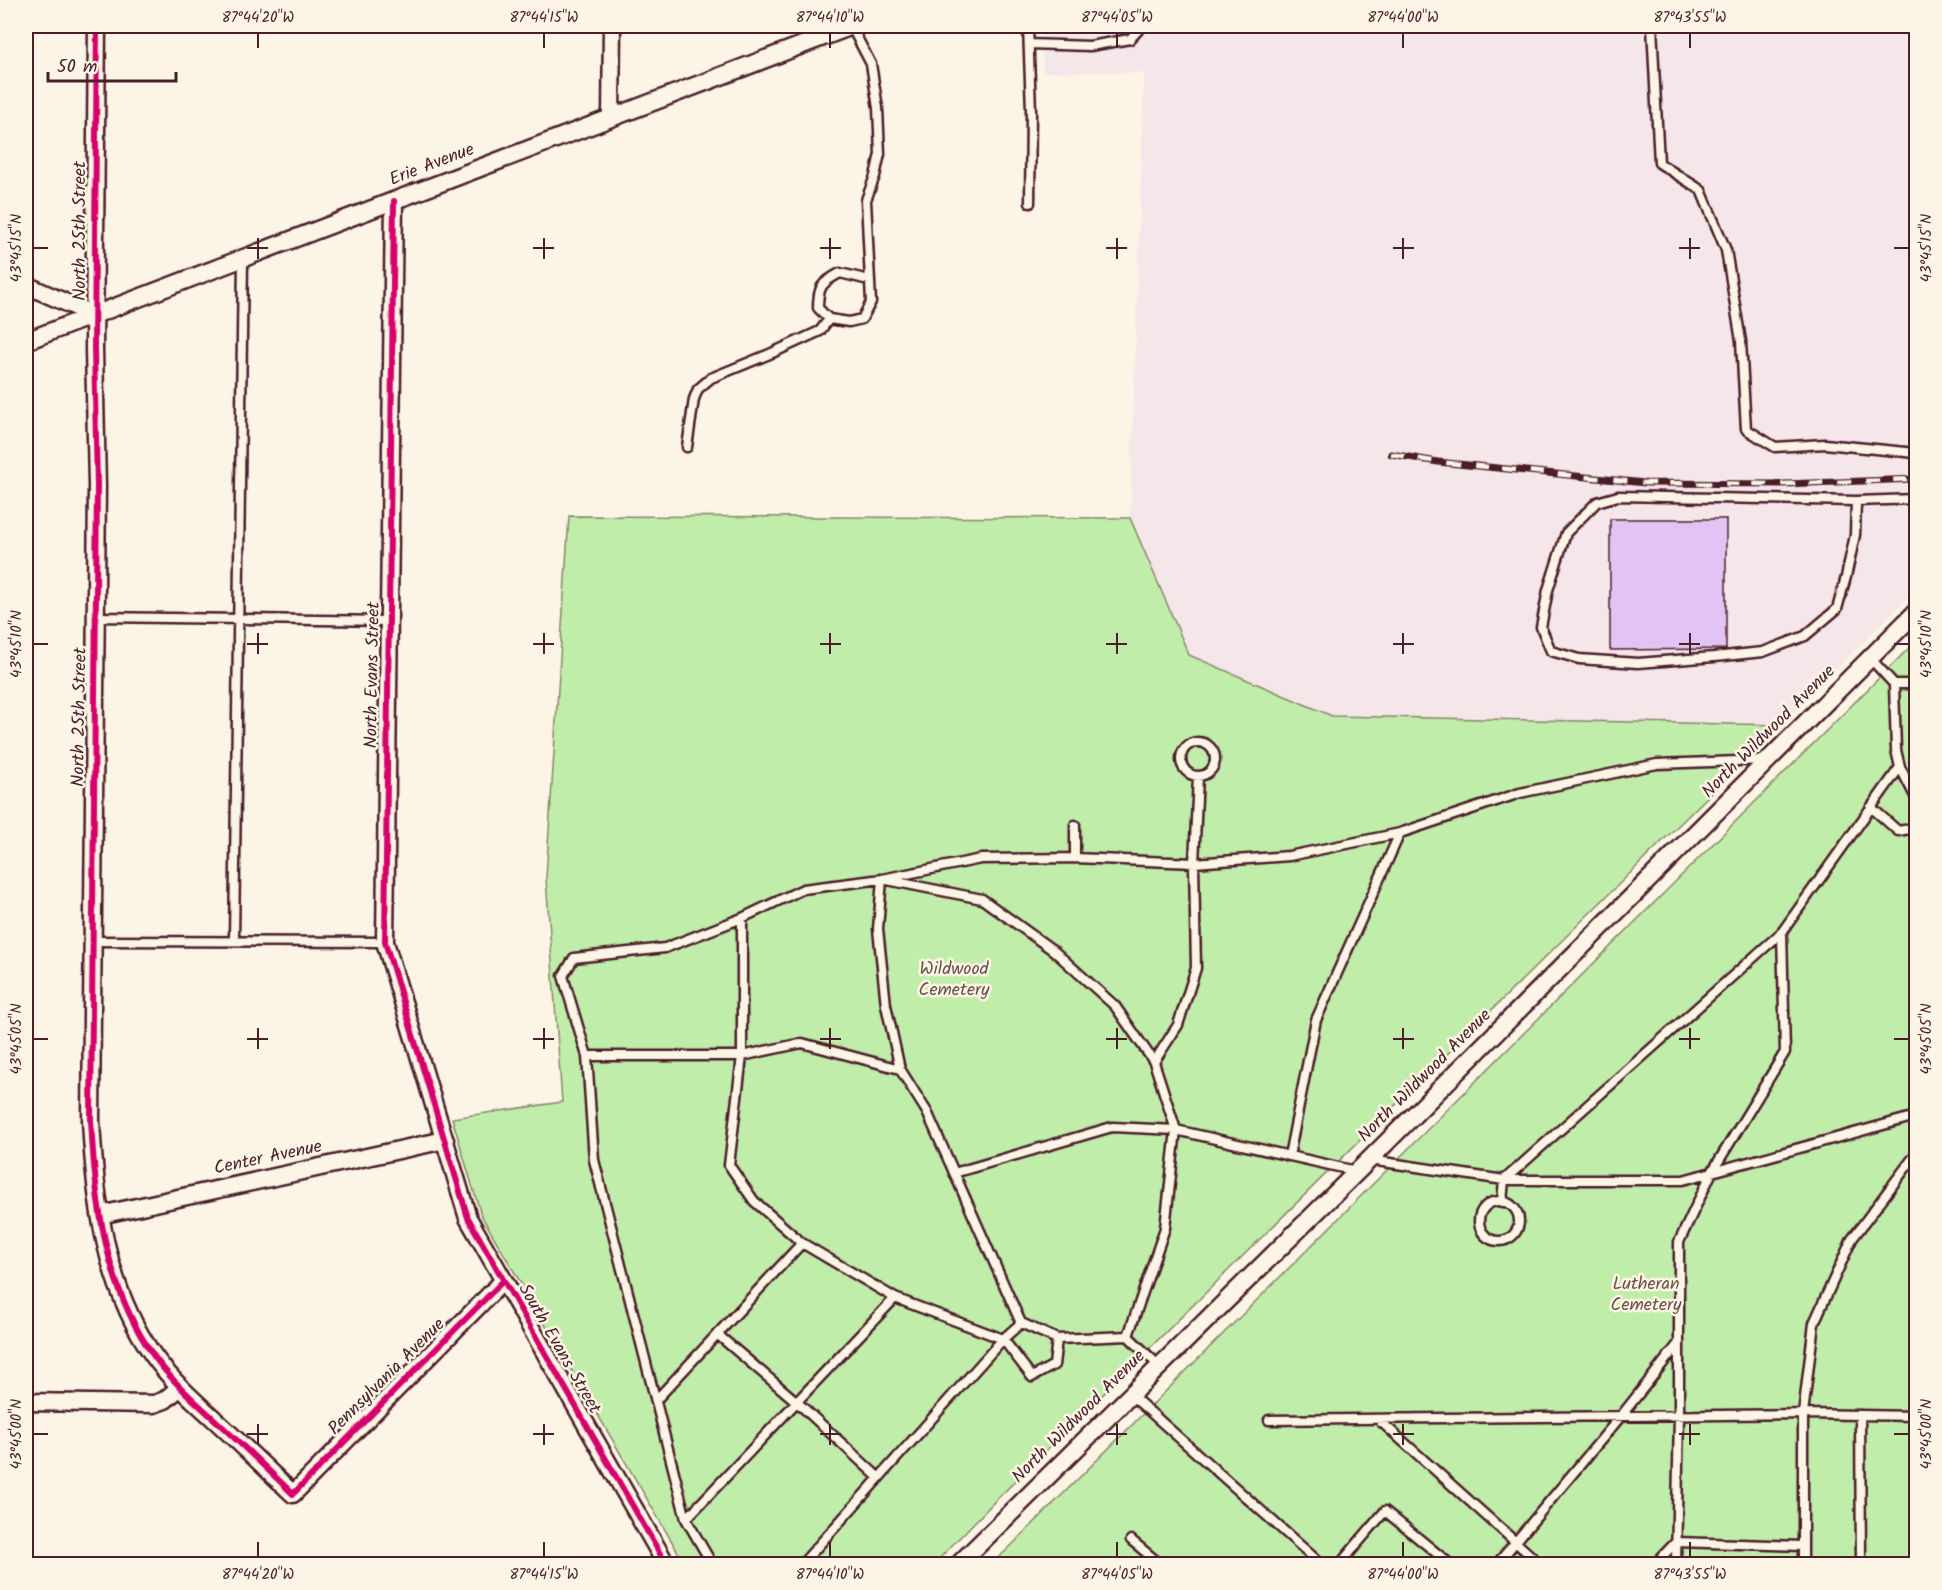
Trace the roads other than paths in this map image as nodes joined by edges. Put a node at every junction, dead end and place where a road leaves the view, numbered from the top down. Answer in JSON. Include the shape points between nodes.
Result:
{"nodes":[{"id":1,"x":97,"y":26,"type":"edge"},
{"id":2,"x":612,"y":26,"type":"edge"},
{"id":3,"x":852,"y":26,"type":"edge"},
{"id":4,"x":1028,"y":26,"type":"edge"},
{"id":5,"x":1143,"y":26,"type":"edge"},
{"id":6,"x":1652,"y":26,"type":"edge"},
{"id":7,"x":1029,"y":44,"type":"junction"},
{"id":8,"x":611,"y":117,"type":"junction"},
{"id":9,"x":394,"y":201,"type":"junction"},
{"id":10,"x":1030,"y":203,"type":"dead end"},
{"id":11,"x":243,"y":259,"type":"junction"},
{"id":12,"x":869,"y":280,"type":"junction"},
{"id":13,"x":26,"y":285,"type":"edge"},
{"id":14,"x":94,"y":315,"type":"junction"},
{"id":15,"x":829,"y":320,"type":"junction"},
{"id":16,"x":26,"y":341,"type":"edge"},
{"id":17,"x":687,"y":447,"type":"dead end"},
{"id":18,"x":1917,"y":453,"type":"edge"},
{"id":19,"x":1917,"y":499,"type":"edge"},
{"id":20,"x":1856,"y":501,"type":"junction"},
{"id":21,"x":1917,"y":612,"type":"edge"},
{"id":22,"x":96,"y":616,"type":"junction"},
{"id":23,"x":238,"y":618,"type":"junction"},
{"id":24,"x":389,"y":621,"type":"junction"},
{"id":25,"x":1870,"y":658,"type":"junction"},
{"id":26,"x":1894,"y":684,"type":"junction"},
{"id":27,"x":1917,"y":684,"type":"edge"},
{"id":28,"x":1769,"y":760,"type":"junction"},
{"id":29,"x":1900,"y":767,"type":"junction"},
{"id":30,"x":1198,"y":776,"type":"junction"},
{"id":31,"x":1917,"y":798,"type":"edge"},
{"id":32,"x":1871,"y":807,"type":"junction"},
{"id":33,"x":1075,"y":825,"type":"dead end"},
{"id":34,"x":1917,"y":828,"type":"edge"},
{"id":35,"x":1400,"y":833,"type":"junction"},
{"id":36,"x":1075,"y":858,"type":"junction"},
{"id":37,"x":1194,"y":863,"type":"junction"},
{"id":38,"x":882,"y":879,"type":"junction"},
{"id":39,"x":742,"y":918,"type":"junction"},
{"id":40,"x":1782,"y":932,"type":"junction"},
{"id":41,"x":93,"y":941,"type":"junction"},
{"id":42,"x":234,"y":941,"type":"junction"},
{"id":43,"x":385,"y":942,"type":"junction"},
{"id":44,"x":587,"y":1056,"type":"junction"},
{"id":45,"x":742,"y":1056,"type":"junction"},
{"id":46,"x":1154,"y":1062,"type":"junction"},
{"id":47,"x":900,"y":1069,"type":"junction"},
{"id":48,"x":1917,"y":1116,"type":"edge"},
{"id":49,"x":1176,"y":1130,"type":"junction"},
{"id":50,"x":445,"y":1140,"type":"junction"},
{"id":51,"x":1917,"y":1154,"type":"edge"},
{"id":52,"x":1289,"y":1156,"type":"junction"},
{"id":53,"x":1363,"y":1166,"type":"junction"},
{"id":54,"x":1712,"y":1172,"type":"junction"},
{"id":55,"x":954,"y":1173,"type":"junction"},
{"id":56,"x":1504,"y":1180,"type":"junction"},
{"id":57,"x":1502,"y":1202,"type":"junction"},
{"id":58,"x":100,"y":1215,"type":"junction"},
{"id":59,"x":802,"y":1243,"type":"junction"},
{"id":60,"x":503,"y":1281,"type":"junction"},
{"id":61,"x":896,"y":1298,"type":"junction"},
{"id":62,"x":1021,"y":1323,"type":"junction"},
{"id":63,"x":717,"y":1334,"type":"junction"},
{"id":64,"x":1128,"y":1336,"type":"junction"},
{"id":65,"x":1003,"y":1339,"type":"junction"},
{"id":66,"x":1057,"y":1339,"type":"junction"},
{"id":67,"x":1679,"y":1343,"type":"junction"},
{"id":68,"x":1159,"y":1366,"type":"junction"},
{"id":69,"x":180,"y":1387,"type":"junction"},
{"id":70,"x":1130,"y":1394,"type":"junction"},
{"id":71,"x":656,"y":1400,"type":"junction"},
{"id":72,"x":26,"y":1402,"type":"edge"},
{"id":73,"x":797,"y":1402,"type":"junction"},
{"id":74,"x":1803,"y":1414,"type":"junction"},
{"id":75,"x":1679,"y":1415,"type":"junction"},
{"id":76,"x":1860,"y":1415,"type":"junction"},
{"id":77,"x":1621,"y":1416,"type":"junction"},
{"id":78,"x":1917,"y":1416,"type":"edge"},
{"id":79,"x":1378,"y":1419,"type":"junction"},
{"id":80,"x":1269,"y":1420,"type":"dead end"},
{"id":81,"x":879,"y":1478,"type":"junction"},
{"id":82,"x":293,"y":1494,"type":"joint"},
{"id":83,"x":686,"y":1519,"type":"junction"},
{"id":84,"x":1131,"y":1540,"type":"dead end"},
{"id":85,"x":1676,"y":1542,"type":"junction"},
{"id":86,"x":1516,"y":1543,"type":"junction"},
{"id":87,"x":1803,"y":1546,"type":"junction"},
{"id":88,"x":666,"y":1564,"type":"edge"},
{"id":89,"x":712,"y":1564,"type":"edge"},
{"id":90,"x":802,"y":1564,"type":"edge"},
{"id":91,"x":959,"y":1564,"type":"edge"},
{"id":92,"x":1160,"y":1564,"type":"edge"},
{"id":93,"x":1321,"y":1564,"type":"edge"},
{"id":94,"x":1340,"y":1564,"type":"edge"},
{"id":95,"x":1450,"y":1564,"type":"edge"},
{"id":96,"x":1497,"y":1564,"type":"edge"},
{"id":97,"x":1540,"y":1564,"type":"edge"},
{"id":98,"x":1655,"y":1564,"type":"edge"},
{"id":99,"x":1676,"y":1564,"type":"edge"},
{"id":100,"x":1803,"y":1564,"type":"edge"},
{"id":101,"x":1861,"y":1564,"type":"edge"}],
"edges":[{"from":1,"to":14,"type":"street","name":"North 25th Street"},
{"from":2,"to":8,"type":"street"},
{"from":3,"to":8,"type":"street","name":"Erie Avenue"},
{"from":3,"to":12,"type":"lane","via":[[871,64],[878,108],[880,154],[866,200]]},
{"from":4,"to":7,"type":"lane"},
{"from":5,"to":7,"type":"lane","via":[[1130,39],[1090,46]]},
{"from":6,"to":18,"type":"lane","via":[[1659,163],[1701,190],[1726,250],[1741,341],[1746,429],[1775,447],[1824,444]]},
{"from":7,"to":10,"type":"lane"},
{"from":8,"to":9,"type":"street","name":"Erie Avenue"},
{"from":9,"to":11,"type":"street","name":"Erie Avenue"},
{"from":9,"to":24,"type":"street","name":"North Evans Street"},
{"from":11,"to":14,"type":"street","name":"Erie Avenue"},
{"from":11,"to":23,"type":"lane"},
{"from":12,"to":15,"type":"lane","via":[[871,302],[862,320]]},
{"from":12,"to":15,"type":"lane","via":[[840,273],[827,280],[818,293],[818,308]]},
{"from":13,"to":14,"type":"street"},
{"from":14,"to":16,"type":"street","name":"Erie Avenue"},
{"from":14,"to":22,"type":"street","name":"North 25th Street"},
{"from":15,"to":17,"type":"lane","via":[[820,331],[711,378],[698,389]]},
{"from":19,"to":20,"type":"lane"},
{"from":20,"to":20,"type":"lane","via":[[1618,496],[1597,502],[1566,533],[1548,590],[1541,627],[1551,651],[1579,659],[1649,662],[1763,652],[1805,636],[1837,609],[1855,535]]},
{"from":21,"to":25,"type":"street","name":"North Wildwood Avenue"},
{"from":22,"to":23,"type":"lane"},
{"from":22,"to":41,"type":"street","name":"North 25th Street"},
{"from":23,"to":24,"type":"lane"},
{"from":23,"to":42,"type":"lane"},
{"from":24,"to":43,"type":"street","name":"North Evans Street"},
{"from":25,"to":26,"type":"lane"},
{"from":25,"to":28,"type":"street","name":"North Wildwood Avenue"},
{"from":26,"to":27,"type":"lane"},
{"from":26,"to":29,"type":"lane"},
{"from":28,"to":35,"type":"lane","via":[[1657,764],[1520,793]]},
{"from":28,"to":53,"type":"street","name":"North Wildwood Avenue"},
{"from":29,"to":31,"type":"lane"},
{"from":29,"to":32,"type":"lane"},
{"from":30,"to":30,"type":"lane","via":[[1209,773],[1216,758],[1212,748],[1196,741],[1186,746],[1181,762],[1187,772]]},
{"from":30,"to":37,"type":"lane"},
{"from":32,"to":34,"type":"lane","via":[[1898,831]]},
{"from":32,"to":40,"type":"lane"},
{"from":33,"to":36,"type":"lane"},
{"from":35,"to":37,"type":"lane","via":[[1289,856]]},
{"from":35,"to":52,"type":"lane","via":[[1316,1020]]},
{"from":36,"to":37,"type":"lane"},
{"from":36,"to":38,"type":"lane","via":[[981,859]]},
{"from":37,"to":46,"type":"lane","via":[[1196,968],[1178,1025]]},
{"from":38,"to":39,"type":"lane","via":[[803,889]]},
{"from":38,"to":46,"type":"lane","via":[[982,899],[1054,951],[1115,1006]]},
{"from":38,"to":47,"type":"lane","via":[[878,929],[886,1005]]},
{"from":39,"to":44,"type":"lane","via":[[665,948],[574,958],[562,976]]},
{"from":39,"to":45,"type":"lane"},
{"from":40,"to":54,"type":"lane","via":[[1785,1052]]},
{"from":40,"to":56,"type":"lane"},
{"from":41,"to":42,"type":"lane"},
{"from":41,"to":58,"type":"street","name":"North 25th Street","via":[[91,1120]]},
{"from":42,"to":43,"type":"lane"},
{"from":43,"to":50,"type":"street","name":"North Evans Street"},
{"from":44,"to":45,"type":"lane"},
{"from":44,"to":71,"type":"lane","via":[[594,1160]]},
{"from":45,"to":47,"type":"lane","via":[[802,1043]]},
{"from":45,"to":59,"type":"lane","via":[[729,1165],[754,1201]]},
{"from":46,"to":49,"type":"lane"},
{"from":47,"to":55,"type":"lane","via":[[927,1112]]},
{"from":48,"to":54,"type":"lane"},
{"from":49,"to":52,"type":"lane"},
{"from":49,"to":55,"type":"lane","via":[[1112,1127]]},
{"from":49,"to":64,"type":"lane","via":[[1165,1228]]},
{"from":50,"to":58,"type":"street","name":"Center Avenue"},
{"from":50,"to":60,"type":"street","name":"South Evans Street","via":[[468,1218]]},
{"from":51,"to":74,"type":"lane","via":[[1852,1239],[1814,1323]]},
{"from":52,"to":53,"type":"lane"},
{"from":53,"to":56,"type":"lane"},
{"from":53,"to":68,"type":"street","name":"North Wildwood Avenue"},
{"from":54,"to":56,"type":"lane","via":[[1683,1180]]},
{"from":54,"to":67,"type":"lane","via":[[1679,1242]]},
{"from":55,"to":62,"type":"lane"},
{"from":56,"to":57,"type":"lane"},
{"from":57,"to":57,"type":"lane","via":[[1514,1208],[1518,1227],[1510,1238],[1497,1241],[1485,1236],[1479,1219],[1489,1204]]},
{"from":58,"to":69,"type":"street","name":"North 25th Street","via":[[123,1303],[154,1357]]},
{"from":59,"to":61,"type":"lane"},
{"from":59,"to":63,"type":"lane"},
{"from":60,"to":82,"type":"street","name":"Pennsylvania Avenue"},
{"from":60,"to":88,"type":"street","name":"South Evans Street"},
{"from":61,"to":65,"type":"lane"},
{"from":61,"to":73,"type":"lane"},
{"from":62,"to":65,"type":"lane"},
{"from":62,"to":66,"type":"lane"},
{"from":63,"to":71,"type":"lane"},
{"from":63,"to":73,"type":"lane"},
{"from":64,"to":66,"type":"lane"},
{"from":64,"to":68,"type":"lane"},
{"from":65,"to":66,"type":"lane","via":[[1032,1377],[1054,1365]]},
{"from":65,"to":81,"type":"lane"},
{"from":67,"to":75,"type":"lane"},
{"from":67,"to":77,"type":"lane"},
{"from":68,"to":70,"type":"street","name":"North Wildwood Avenue"},
{"from":69,"to":72,"type":"street","via":[[154,1404]]},
{"from":69,"to":82,"type":"street","name":"North 25th Street"},
{"from":70,"to":91,"type":"street","name":"North Wildwood Avenue"},
{"from":70,"to":93,"type":"lane"},
{"from":71,"to":83,"type":"lane"},
{"from":73,"to":81,"type":"lane"},
{"from":73,"to":83,"type":"lane"},
{"from":74,"to":75,"type":"lane"},
{"from":74,"to":76,"type":"lane"},
{"from":74,"to":87,"type":"lane"},
{"from":75,"to":77,"type":"lane"},
{"from":75,"to":85,"type":"lane"},
{"from":76,"to":78,"type":"lane"},
{"from":76,"to":101,"type":"lane"},
{"from":77,"to":79,"type":"lane"},
{"from":77,"to":86,"type":"lane"},
{"from":79,"to":80,"type":"lane"},
{"from":79,"to":86,"type":"lane"},
{"from":81,"to":90,"type":"lane"},
{"from":83,"to":89,"type":"lane"},
{"from":84,"to":92,"type":"lane"},
{"from":85,"to":87,"type":"lane"},
{"from":85,"to":98,"type":"lane"},
{"from":85,"to":99,"type":"lane"},
{"from":86,"to":96,"type":"lane"},
{"from":86,"to":97,"type":"lane"},
{"from":87,"to":100,"type":"lane"},
{"from":94,"to":95,"type":"lane","via":[[1384,1511]]}]}
